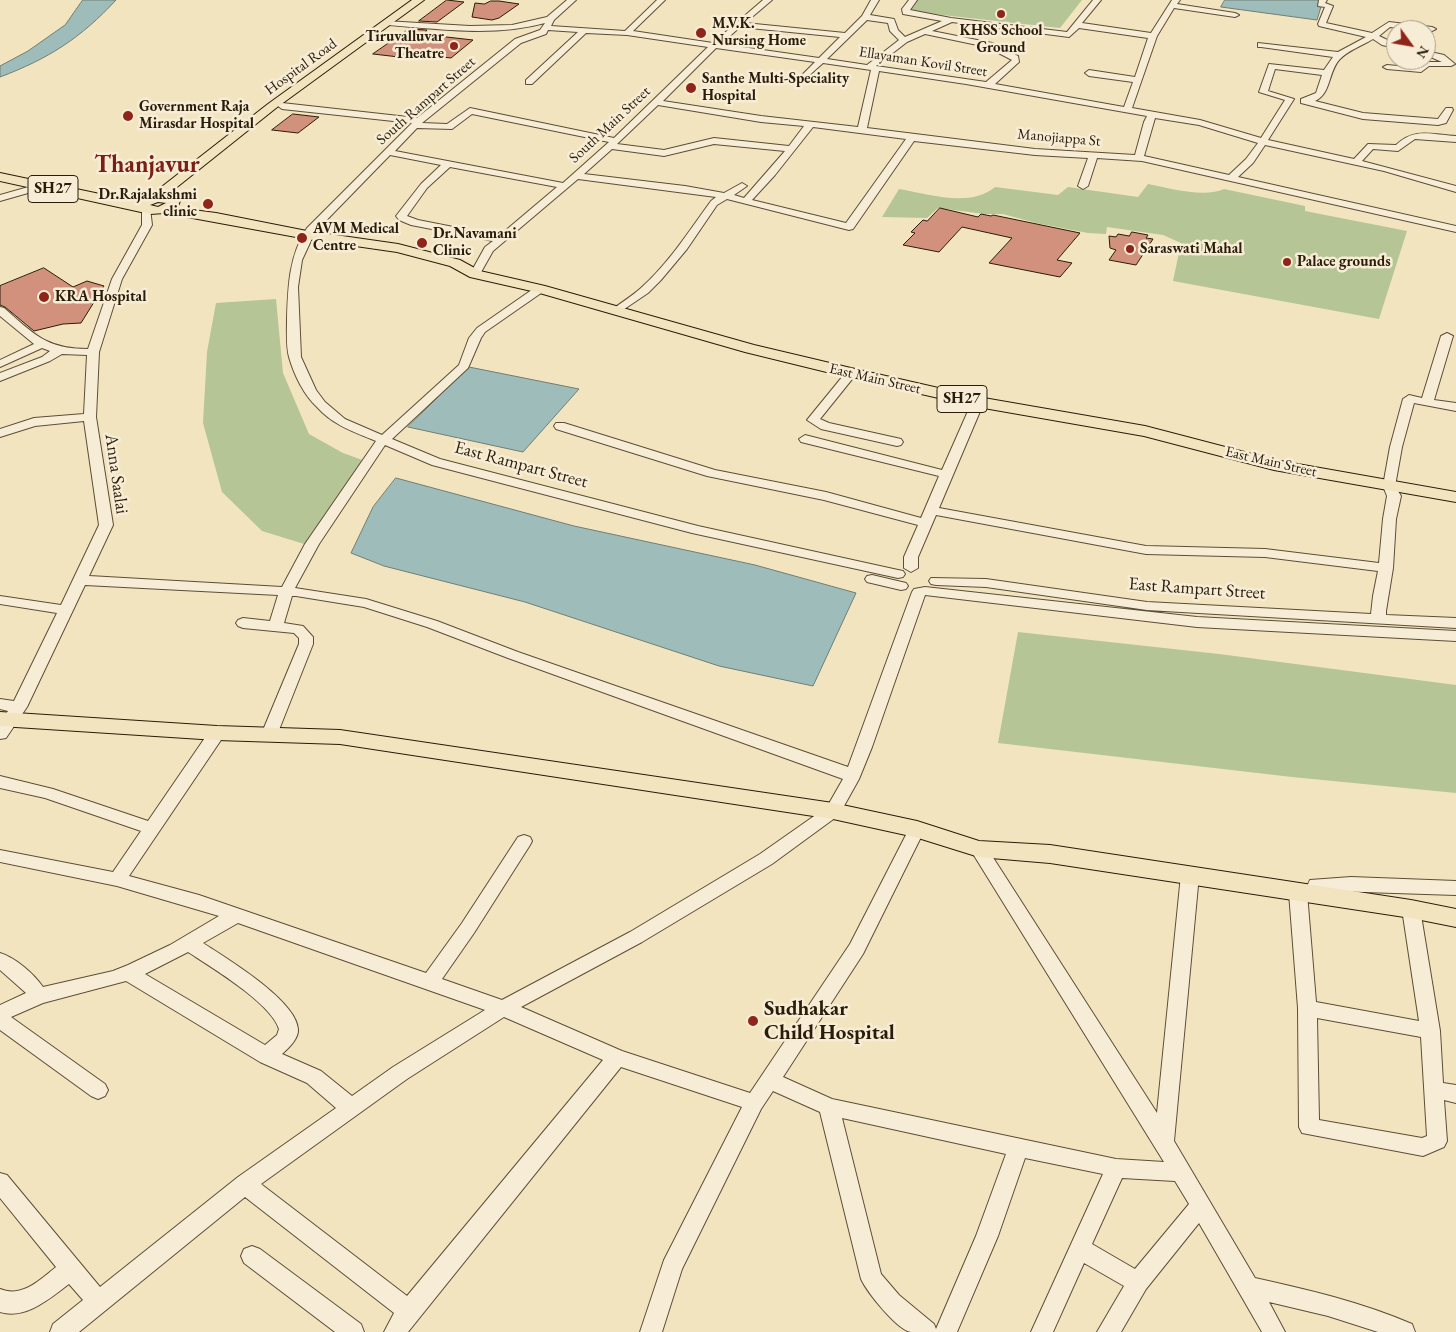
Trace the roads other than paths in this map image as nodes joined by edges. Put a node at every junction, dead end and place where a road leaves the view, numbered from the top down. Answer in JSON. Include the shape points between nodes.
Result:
{"nodes":[{"id":1,"x":420,"y":0,"type":"edge"},
{"id":2,"x":428,"y":0,"type":"edge"},
{"id":3,"x":572,"y":0,"type":"edge"},
{"id":4,"x":661,"y":0,"type":"edge"},
{"id":5,"x":768,"y":0,"type":"edge"},
{"id":6,"x":875,"y":0,"type":"edge"},
{"id":7,"x":913,"y":0,"type":"edge"},
{"id":8,"x":1097,"y":0,"type":"edge"},
{"id":9,"x":1323,"y":0,"type":"edge"},
{"id":10,"x":1174,"y":3,"type":"edge"},
{"id":11,"x":1235,"y":14,"type":"dead end"},
{"id":12,"x":865,"y":17,"type":"junction"},
{"id":13,"x":550,"y":19,"type":"junction"},
{"id":14,"x":951,"y":20,"type":"junction"},
{"id":15,"x":392,"y":23,"type":"junction"},
{"id":16,"x":739,"y":25,"type":"junction"},
{"id":17,"x":1078,"y":26,"type":"junction"},
{"id":18,"x":1386,"y":26,"type":"edge"},
{"id":19,"x":474,"y":28,"type":"junction"},
{"id":20,"x":546,"y":28,"type":"junction"},
{"id":21,"x":583,"y":32,"type":"junction"},
{"id":22,"x":926,"y":32,"type":"junction"},
{"id":23,"x":627,"y":33,"type":"junction"},
{"id":24,"x":846,"y":35,"type":"junction"},
{"id":25,"x":1153,"y":36,"type":"junction"},
{"id":26,"x":1374,"y":36,"type":"junction"},
{"id":27,"x":904,"y":40,"type":"junction"},
{"id":28,"x":518,"y":41,"type":"junction"},
{"id":29,"x":1386,"y":43,"type":"edge"},
{"id":30,"x":1261,"y":45,"type":"dead end"},
{"id":31,"x":714,"y":46,"type":"junction"},
{"id":32,"x":1282,"y":49,"type":"junction"},
{"id":33,"x":1339,"y":55,"type":"junction"},
{"id":34,"x":1436,"y":56,"type":"edge"},
{"id":35,"x":819,"y":61,"type":"junction"},
{"id":36,"x":1436,"y":65,"type":"edge"},
{"id":37,"x":1453,"y":65,"type":"edge"},
{"id":38,"x":1272,"y":66,"type":"junction"},
{"id":39,"x":873,"y":67,"type":"junction"},
{"id":40,"x":1089,"y":73,"type":"dead end"},
{"id":41,"x":1327,"y":73,"type":"junction"},
{"id":42,"x":804,"y":77,"type":"dead end"},
{"id":43,"x":1137,"y":80,"type":"junction"},
{"id":44,"x":529,"y":82,"type":"dead end"},
{"id":45,"x":987,"y":86,"type":"junction"},
{"id":46,"x":1290,"y":99,"type":"junction"},
{"id":47,"x":1456,"y":99,"type":"edge"},
{"id":48,"x":1305,"y":101,"type":"junction"},
{"id":49,"x":654,"y":102,"type":"junction"},
{"id":50,"x":282,"y":106,"type":"junction"},
{"id":51,"x":1127,"y":111,"type":"junction"},
{"id":52,"x":1453,"y":111,"type":"edge"},
{"id":53,"x":1148,"y":115,"type":"junction"},
{"id":54,"x":417,"y":123,"type":"junction"},
{"id":55,"x":810,"y":124,"type":"junction"},
{"id":56,"x":862,"y":130,"type":"junction"},
{"id":57,"x":911,"y":138,"type":"junction"},
{"id":58,"x":1456,"y":139,"type":"edge"},
{"id":59,"x":1263,"y":142,"type":"junction"},
{"id":60,"x":612,"y":144,"type":"junction"},
{"id":61,"x":791,"y":149,"type":"junction"},
{"id":62,"x":388,"y":152,"type":"junction"},
{"id":63,"x":1093,"y":156,"type":"junction"},
{"id":64,"x":1139,"y":158,"type":"junction"},
{"id":65,"x":1356,"y":162,"type":"junction"},
{"id":66,"x":449,"y":163,"type":"junction"},
{"id":67,"x":576,"y":176,"type":"junction"},
{"id":68,"x":0,"y":177,"type":"edge"},
{"id":69,"x":1231,"y":178,"type":"junction"},
{"id":70,"x":565,"y":186,"type":"junction"},
{"id":71,"x":742,"y":186,"type":"dead end"},
{"id":72,"x":1083,"y":186,"type":"dead end"},
{"id":73,"x":39,"y":187,"type":"junction"},
{"id":74,"x":1456,"y":189,"type":"edge"},
{"id":75,"x":725,"y":196,"type":"junction"},
{"id":76,"x":0,"y":198,"type":"edge"},
{"id":77,"x":745,"y":202,"type":"junction"},
{"id":78,"x":149,"y":204,"type":"junction"},
{"id":79,"x":168,"y":205,"type":"junction"},
{"id":80,"x":146,"y":225,"type":"junction"},
{"id":81,"x":1456,"y":230,"type":"edge"},
{"id":82,"x":307,"y":235,"type":"junction"},
{"id":83,"x":500,"y":239,"type":"junction"},
{"id":84,"x":475,"y":274,"type":"junction"},
{"id":85,"x":540,"y":288,"type":"junction"},
{"id":86,"x":0,"y":310,"type":"edge"},
{"id":87,"x":618,"y":311,"type":"junction"},
{"id":88,"x":1447,"y":336,"type":"dead end"},
{"id":89,"x":42,"y":344,"type":"junction"},
{"id":90,"x":60,"y":350,"type":"junction"},
{"id":91,"x":93,"y":352,"type":"junction"},
{"id":92,"x":0,"y":364,"type":"edge"},
{"id":93,"x":851,"y":373,"type":"junction"},
{"id":94,"x":0,"y":377,"type":"edge"},
{"id":95,"x":978,"y":402,"type":"junction"},
{"id":96,"x":1427,"y":402,"type":"junction"},
{"id":97,"x":1456,"y":407,"type":"edge"},
{"id":98,"x":90,"y":417,"type":"junction"},
{"id":99,"x":560,"y":426,"type":"dead end"},
{"id":100,"x":1,"y":434,"type":"edge"},
{"id":101,"x":805,"y":439,"type":"dead end"},
{"id":102,"x":382,"y":441,"type":"junction"},
{"id":103,"x":897,"y":442,"type":"dead end"},
{"id":104,"x":945,"y":474,"type":"junction"},
{"id":105,"x":1389,"y":486,"type":"junction"},
{"id":106,"x":1456,"y":498,"type":"edge"},
{"id":107,"x":928,"y":517,"type":"junction"},
{"id":108,"x":1386,"y":568,"type":"junction"},
{"id":109,"x":924,"y":578,"type":"junction"},
{"id":110,"x":80,"y":580,"type":"junction"},
{"id":111,"x":899,"y":580,"type":"junction"},
{"id":112,"x":286,"y":592,"type":"junction"},
{"id":113,"x":0,"y":600,"type":"edge"},
{"id":114,"x":66,"y":610,"type":"junction"},
{"id":115,"x":1379,"y":619,"type":"junction"},
{"id":116,"x":244,"y":623,"type":"dead end"},
{"id":117,"x":1456,"y":624,"type":"edge"},
{"id":118,"x":275,"y":626,"type":"junction"},
{"id":119,"x":1456,"y":636,"type":"edge"},
{"id":120,"x":6,"y":716,"type":"edge"},
{"id":121,"x":217,"y":733,"type":"junction"},
{"id":122,"x":269,"y":735,"type":"junction"},
{"id":123,"x":852,"y":775,"type":"junction"},
{"id":124,"x":0,"y":782,"type":"edge"},
{"id":125,"x":833,"y":811,"type":"junction"},
{"id":126,"x":152,"y":828,"type":"junction"},
{"id":127,"x":917,"y":829,"type":"junction"},
{"id":128,"x":524,"y":841,"type":"dead end"},
{"id":129,"x":979,"y":849,"type":"junction"},
{"id":130,"x":0,"y":856,"type":"edge"},
{"id":131,"x":1190,"y":875,"type":"junction"},
{"id":132,"x":117,"y":879,"type":"junction"},
{"id":133,"x":1456,"y":888,"type":"edge"},
{"id":134,"x":1307,"y":894,"type":"junction"},
{"id":135,"x":1411,"y":909,"type":"junction"},
{"id":136,"x":236,"y":915,"type":"junction"},
{"id":137,"x":1456,"y":918,"type":"edge"},
{"id":138,"x":187,"y":942,"type":"junction"},
{"id":139,"x":0,"y":960,"type":"edge"},
{"id":140,"x":127,"y":972,"type":"junction"},
{"id":141,"x":430,"y":982,"type":"junction"},
{"id":142,"x":38,"y":995,"type":"junction"},
{"id":143,"x":503,"y":1008,"type":"junction"},
{"id":144,"x":1307,"y":1008,"type":"junction"},
{"id":145,"x":0,"y":1014,"type":"edge"},
{"id":146,"x":0,"y":1020,"type":"edge"},
{"id":147,"x":1430,"y":1031,"type":"junction"},
{"id":148,"x":267,"y":1056,"type":"junction"},
{"id":149,"x":617,"y":1056,"type":"junction"},
{"id":150,"x":770,"y":1080,"type":"junction"},
{"id":151,"x":98,"y":1090,"type":"dead end"},
{"id":152,"x":1434,"y":1090,"type":"junction"},
{"id":153,"x":1456,"y":1094,"type":"edge"},
{"id":154,"x":754,"y":1103,"type":"junction"},
{"id":155,"x":829,"y":1106,"type":"junction"},
{"id":156,"x":351,"y":1108,"type":"junction"},
{"id":157,"x":1164,"y":1142,"type":"junction"},
{"id":158,"x":1019,"y":1147,"type":"junction"},
{"id":159,"x":1116,"y":1168,"type":"junction"},
{"id":160,"x":1181,"y":1172,"type":"junction"},
{"id":161,"x":0,"y":1182,"type":"edge"},
{"id":162,"x":245,"y":1184,"type":"junction"},
{"id":163,"x":1201,"y":1205,"type":"junction"},
{"id":164,"x":1080,"y":1249,"type":"junction"},
{"id":165,"x":252,"y":1256,"type":"dead end"},
{"id":166,"x":71,"y":1269,"type":"junction"},
{"id":167,"x":1138,"y":1282,"type":"junction"},
{"id":168,"x":1249,"y":1287,"type":"junction"},
{"id":169,"x":0,"y":1300,"type":"edge"},
{"id":170,"x":99,"y":1302,"type":"junction"},
{"id":171,"x":409,"y":1311,"type":"junction"},
{"id":172,"x":67,"y":1330,"type":"edge"},
{"id":173,"x":353,"y":1332,"type":"edge"},
{"id":174,"x":395,"y":1332,"type":"edge"},
{"id":175,"x":651,"y":1332,"type":"edge"},
{"id":176,"x":926,"y":1332,"type":"edge"},
{"id":177,"x":946,"y":1332,"type":"edge"},
{"id":178,"x":1042,"y":1332,"type":"edge"},
{"id":179,"x":1108,"y":1332,"type":"edge"},
{"id":180,"x":1274,"y":1332,"type":"edge"},
{"id":181,"x":1404,"y":1332,"type":"edge"}],
"edges":[{"from":1,"to":15,"type":"main road","name":"Hospital Road"},
{"from":2,"to":15,"type":"main road","name":"Hospital Road"},
{"from":3,"to":13,"type":"street"},
{"from":4,"to":23,"type":"street"},
{"from":5,"to":16,"type":"street","name":"South Main Street"},
{"from":6,"to":12,"type":"street"},
{"from":7,"to":14,"type":"street","via":[[906,12]]},
{"from":8,"to":17,"type":"street"},
{"from":9,"to":26,"type":"street","via":[[1321,4],[1329,6],[1322,24]]},
{"from":10,"to":11,"type":"street"},
{"from":10,"to":25,"type":"street"},
{"from":12,"to":24,"type":"street"},
{"from":12,"to":27,"type":"street","via":[[891,21],[894,31]]},
{"from":13,"to":19,"type":"street","via":[[515,27]]},
{"from":13,"to":20,"type":"street"},
{"from":14,"to":17,"type":"street","via":[[1065,35],[1072,34]]},
{"from":14,"to":22,"type":"street"},
{"from":15,"to":19,"type":"street"},
{"from":15,"to":50,"type":"main road","name":"Hospital Road"},
{"from":15,"to":78,"type":"main road","name":"Hospital Road","via":[[272,106]]},
{"from":16,"to":24,"type":"street"},
{"from":16,"to":31,"type":"street","name":"South Main Street"},
{"from":17,"to":25,"type":"street"},
{"from":18,"to":26,"type":"street"},
{"from":19,"to":28,"type":"street","via":[[519,35]]},
{"from":20,"to":21,"type":"street","name":"Ellayaman Kovil Street"},
{"from":20,"to":28,"type":"street","name":"South Rampart Street"},
{"from":21,"to":23,"type":"street","name":"Ellayaman Kovil Street"},
{"from":21,"to":44,"type":"street"},
{"from":22,"to":27,"type":"street"},
{"from":22,"to":45,"type":"street","via":[[986,44],[1015,58]]},
{"from":23,"to":31,"type":"street","name":"Ellayaman Kovil Street"},
{"from":24,"to":35,"type":"street"},
{"from":25,"to":43,"type":"street"},
{"from":26,"to":29,"type":"street"},
{"from":26,"to":33,"type":"street"},
{"from":27,"to":39,"type":"street"},
{"from":28,"to":54,"type":"street","name":"South Rampart Street"},
{"from":30,"to":32,"type":"street"},
{"from":31,"to":35,"type":"street","name":"Ellayaman Kovil Street"},
{"from":31,"to":49,"type":"street","name":"South Main Street"},
{"from":32,"to":33,"type":"street"},
{"from":32,"to":38,"type":"street"},
{"from":33,"to":41,"type":"street"},
{"from":34,"to":37,"type":"street"},
{"from":35,"to":39,"type":"street","name":"Ellayaman Kovil Street"},
{"from":35,"to":42,"type":"street"},
{"from":36,"to":37,"type":"street"},
{"from":38,"to":41,"type":"street"},
{"from":38,"to":46,"type":"street","via":[[1263,92]]},
{"from":39,"to":45,"type":"street","name":"Ellayaman Kovil Street"},
{"from":39,"to":56,"type":"street"},
{"from":40,"to":43,"type":"street"},
{"from":41,"to":48,"type":"street","via":[[1322,92],[1317,98]]},
{"from":43,"to":51,"type":"street"},
{"from":45,"to":51,"type":"street","name":"Ellayaman Kovil Street"},
{"from":46,"to":48,"type":"street"},
{"from":46,"to":59,"type":"street","via":[[1277,115]]},
{"from":47,"to":52,"type":"street"},
{"from":48,"to":52,"type":"street","via":[[1357,115],[1438,122]]},
{"from":49,"to":55,"type":"street","name":"Manojiappa St"},
{"from":49,"to":60,"type":"street","name":"South Main Street"},
{"from":50,"to":54,"type":"street"},
{"from":50,"to":79,"type":"main road","name":"Hospital Road","via":[[191,179]]},
{"from":51,"to":53,"type":"street","name":"Ellayaman Kovil Street"},
{"from":53,"to":59,"type":"street","name":"Ellayaman Kovil Street","via":[[1200,123]]},
{"from":53,"to":64,"type":"street"},
{"from":54,"to":60,"type":"street","via":[[449,126],[470,111]]},
{"from":54,"to":62,"type":"street","name":"South Rampart Street"},
{"from":55,"to":56,"type":"street","name":"Manojiappa St"},
{"from":55,"to":61,"type":"street"},
{"from":56,"to":57,"type":"street","name":"Manojiappa St"},
{"from":57,"to":63,"type":"street","name":"Manojiappa St"},
{"from":57,"to":77,"type":"street","via":[[849,227]]},
{"from":58,"to":65,"type":"street","via":[[1414,136],[1398,148],[1371,146]]},
{"from":59,"to":65,"type":"street","name":"Ellayaman Kovil Street"},
{"from":59,"to":69,"type":"street","via":[[1251,161]]},
{"from":60,"to":61,"type":"street","via":[[664,153],[714,141]]},
{"from":60,"to":67,"type":"street","name":"South Main Street"},
{"from":61,"to":77,"type":"street"},
{"from":62,"to":66,"type":"street"},
{"from":62,"to":82,"type":"street","name":"South Rampart Street"},
{"from":63,"to":64,"type":"street","name":"Manojiappa St"},
{"from":63,"to":72,"type":"street"},
{"from":64,"to":69,"type":"street","name":"Manojiappa St"},
{"from":65,"to":74,"type":"street","name":"Ellayaman Kovil Street"},
{"from":66,"to":70,"type":"street"},
{"from":66,"to":83,"type":"street","via":[[420,191],[403,213],[403,218]]},
{"from":67,"to":70,"type":"street","name":"South Main Street"},
{"from":67,"to":75,"type":"street"},
{"from":68,"to":73,"type":"main road","number":"SH27"},
{"from":69,"to":81,"type":"street","name":"Manojiappa St"},
{"from":70,"to":83,"type":"street","name":"South Main Street"},
{"from":71,"to":75,"type":"street"},
{"from":73,"to":76,"type":"street"},
{"from":73,"to":78,"type":"main road","number":"SH27","via":[[106,200]]},
{"from":75,"to":77,"type":"street"},
{"from":75,"to":87,"type":"street","via":[[714,203],[657,278]]},
{"from":78,"to":79,"type":"main road"},
{"from":78,"to":80,"type":"street","name":"Anna Saalai"},
{"from":79,"to":80,"type":"street","name":"Anna Saalai"},
{"from":79,"to":82,"type":"main road","number":"SH27","via":[[186,214]]},
{"from":80,"to":91,"type":"street","name":"Anna Saalai","via":[[118,279]]},
{"from":82,"to":84,"type":"main road","number":"SH27","via":[[398,248],[455,263]]},
{"from":82,"to":102,"type":"street","name":"East Rampart Street","via":[[297,260],[293,287],[293,333],[300,373],[321,405],[341,422]]},
{"from":83,"to":84,"type":"street","name":"South Main Street","via":[[489,249]]},
{"from":84,"to":85,"type":"main road","name":"East Main Street","number":"SH27"},
{"from":85,"to":87,"type":"main road","name":"East Main Street","number":"SH27"},
{"from":85,"to":102,"type":"street","via":[[481,330],[464,366]]},
{"from":86,"to":89,"type":"street"},
{"from":87,"to":93,"type":"main road","name":"East Main Street","number":"SH27","via":[[750,349]]},
{"from":88,"to":96,"type":"street"},
{"from":89,"to":90,"type":"street"},
{"from":89,"to":92,"type":"street"},
{"from":90,"to":91,"type":"street"},
{"from":90,"to":94,"type":"street"},
{"from":91,"to":98,"type":"street","name":"Anna Saalai"},
{"from":93,"to":95,"type":"main road","name":"East Main Street","number":"SH27"},
{"from":93,"to":103,"type":"street","via":[[813,420],[826,426]]},
{"from":95,"to":104,"type":"street"},
{"from":95,"to":105,"type":"main road","name":"East Main Street","number":"SH27","via":[[1145,431],[1274,464]]},
{"from":96,"to":97,"type":"street"},
{"from":96,"to":105,"type":"street","via":[[1409,399]]},
{"from":98,"to":100,"type":"street","via":[[34,422]]},
{"from":98,"to":110,"type":"street","name":"Anna Saalai","via":[[106,525]]},
{"from":99,"to":107,"type":"street","via":[[712,473]]},
{"from":101,"to":104,"type":"street"},
{"from":102,"to":111,"type":"street","name":"East Rampart Street","via":[[468,475],[530,494],[650,526]]},
{"from":102,"to":112,"type":"street","via":[[312,544]]},
{"from":104,"to":107,"type":"street"},
{"from":105,"to":106,"type":"main road","name":"East Main Street","number":"SH27"},
{"from":105,"to":108,"type":"street","via":[[1394,496],[1389,513]]},
{"from":107,"to":108,"type":"street","via":[[1146,550],[1265,553]]},
{"from":107,"to":109,"type":"street","via":[[910,557]]},
{"from":108,"to":115,"type":"street","via":[[1378,607]]},
{"from":109,"to":111,"type":"street","name":"East Rampart Street"},
{"from":109,"to":111,"type":"street","name":"East Rampart Street","via":[[912,591]]},
{"from":109,"to":115,"type":"street","name":"East Rampart Street","via":[[986,583],[1147,606]]},
{"from":109,"to":119,"type":"street","via":[[1189,621]]},
{"from":109,"to":123,"type":"street"},
{"from":110,"to":112,"type":"street"},
{"from":110,"to":114,"type":"street","name":"Anna Saalai"},
{"from":112,"to":118,"type":"street"},
{"from":112,"to":123,"type":"street","via":[[388,608]]},
{"from":113,"to":114,"type":"street"},
{"from":114,"to":120,"type":"street","name":"Anna Saalai"},
{"from":115,"to":117,"type":"street","name":"East Rampart Street"},
{"from":116,"to":118,"type":"street"},
{"from":118,"to":122,"type":"street","via":[[298,629],[306,637],[306,644]]},
{"from":120,"to":121,"type":"main road"},
{"from":121,"to":122,"type":"main road"},
{"from":121,"to":126,"type":"street"},
{"from":122,"to":125,"type":"main road","via":[[340,737]]},
{"from":123,"to":125,"type":"street"},
{"from":124,"to":126,"type":"street","via":[[46,793]]},
{"from":125,"to":127,"type":"main road"},
{"from":125,"to":143,"type":"street","via":[[766,858],[636,937]]},
{"from":126,"to":132,"type":"street"},
{"from":127,"to":129,"type":"main road"},
{"from":127,"to":150,"type":"street","via":[[857,949]]},
{"from":128,"to":141,"type":"street"},
{"from":129,"to":131,"type":"main road","via":[[1050,854]]},
{"from":129,"to":157,"type":"street"},
{"from":130,"to":132,"type":"street"},
{"from":131,"to":134,"type":"main road"},
{"from":131,"to":157,"type":"street"},
{"from":132,"to":136,"type":"street"},
{"from":133,"to":134,"type":"street","via":[[1328,884],[1316,885]]},
{"from":134,"to":135,"type":"main road"},
{"from":134,"to":144,"type":"street"},
{"from":135,"to":137,"type":"main road"},
{"from":135,"to":147,"type":"street"},
{"from":136,"to":138,"type":"street"},
{"from":136,"to":141,"type":"street"},
{"from":138,"to":140,"type":"street","via":[[146,966]]},
{"from":138,"to":148,"type":"street","via":[[274,1004],[287,1019],[289,1029],[285,1038]]},
{"from":139,"to":142,"type":"street","via":[[30,983]]},
{"from":140,"to":142,"type":"street"},
{"from":140,"to":148,"type":"street"},
{"from":141,"to":143,"type":"street"},
{"from":142,"to":145,"type":"street"},
{"from":143,"to":149,"type":"street"},
{"from":143,"to":156,"type":"street"},
{"from":144,"to":147,"type":"street"},
{"from":144,"to":152,"type":"street","via":[[1309,1127],[1423,1147],[1437,1141]]},
{"from":146,"to":151,"type":"street"},
{"from":147,"to":152,"type":"street"},
{"from":148,"to":156,"type":"street","via":[[314,1077]]},
{"from":149,"to":154,"type":"street"},
{"from":149,"to":171,"type":"street"},
{"from":150,"to":154,"type":"street"},
{"from":150,"to":155,"type":"street"},
{"from":152,"to":153,"type":"street"},
{"from":154,"to":175,"type":"street","via":[[672,1267]]},
{"from":155,"to":158,"type":"street"},
{"from":155,"to":176,"type":"street","via":[[872,1279],[891,1304]]},
{"from":156,"to":162,"type":"street"},
{"from":157,"to":160,"type":"street"},
{"from":158,"to":159,"type":"street"},
{"from":158,"to":177,"type":"street","via":[[987,1236]]},
{"from":159,"to":160,"type":"street"},
{"from":159,"to":164,"type":"street"},
{"from":160,"to":163,"type":"street"},
{"from":161,"to":166,"type":"street"},
{"from":162,"to":170,"type":"street"},
{"from":162,"to":171,"type":"street"},
{"from":163,"to":167,"type":"street"},
{"from":163,"to":168,"type":"street"},
{"from":164,"to":167,"type":"street"},
{"from":164,"to":178,"type":"street"},
{"from":165,"to":173,"type":"street"},
{"from":166,"to":169,"type":"street","via":[[40,1293],[21,1302]]},
{"from":166,"to":170,"type":"street"},
{"from":167,"to":179,"type":"street"},
{"from":168,"to":180,"type":"street"},
{"from":168,"to":181,"type":"street","via":[[1353,1312]]},
{"from":170,"to":172,"type":"street"},
{"from":171,"to":174,"type":"street"}]}
